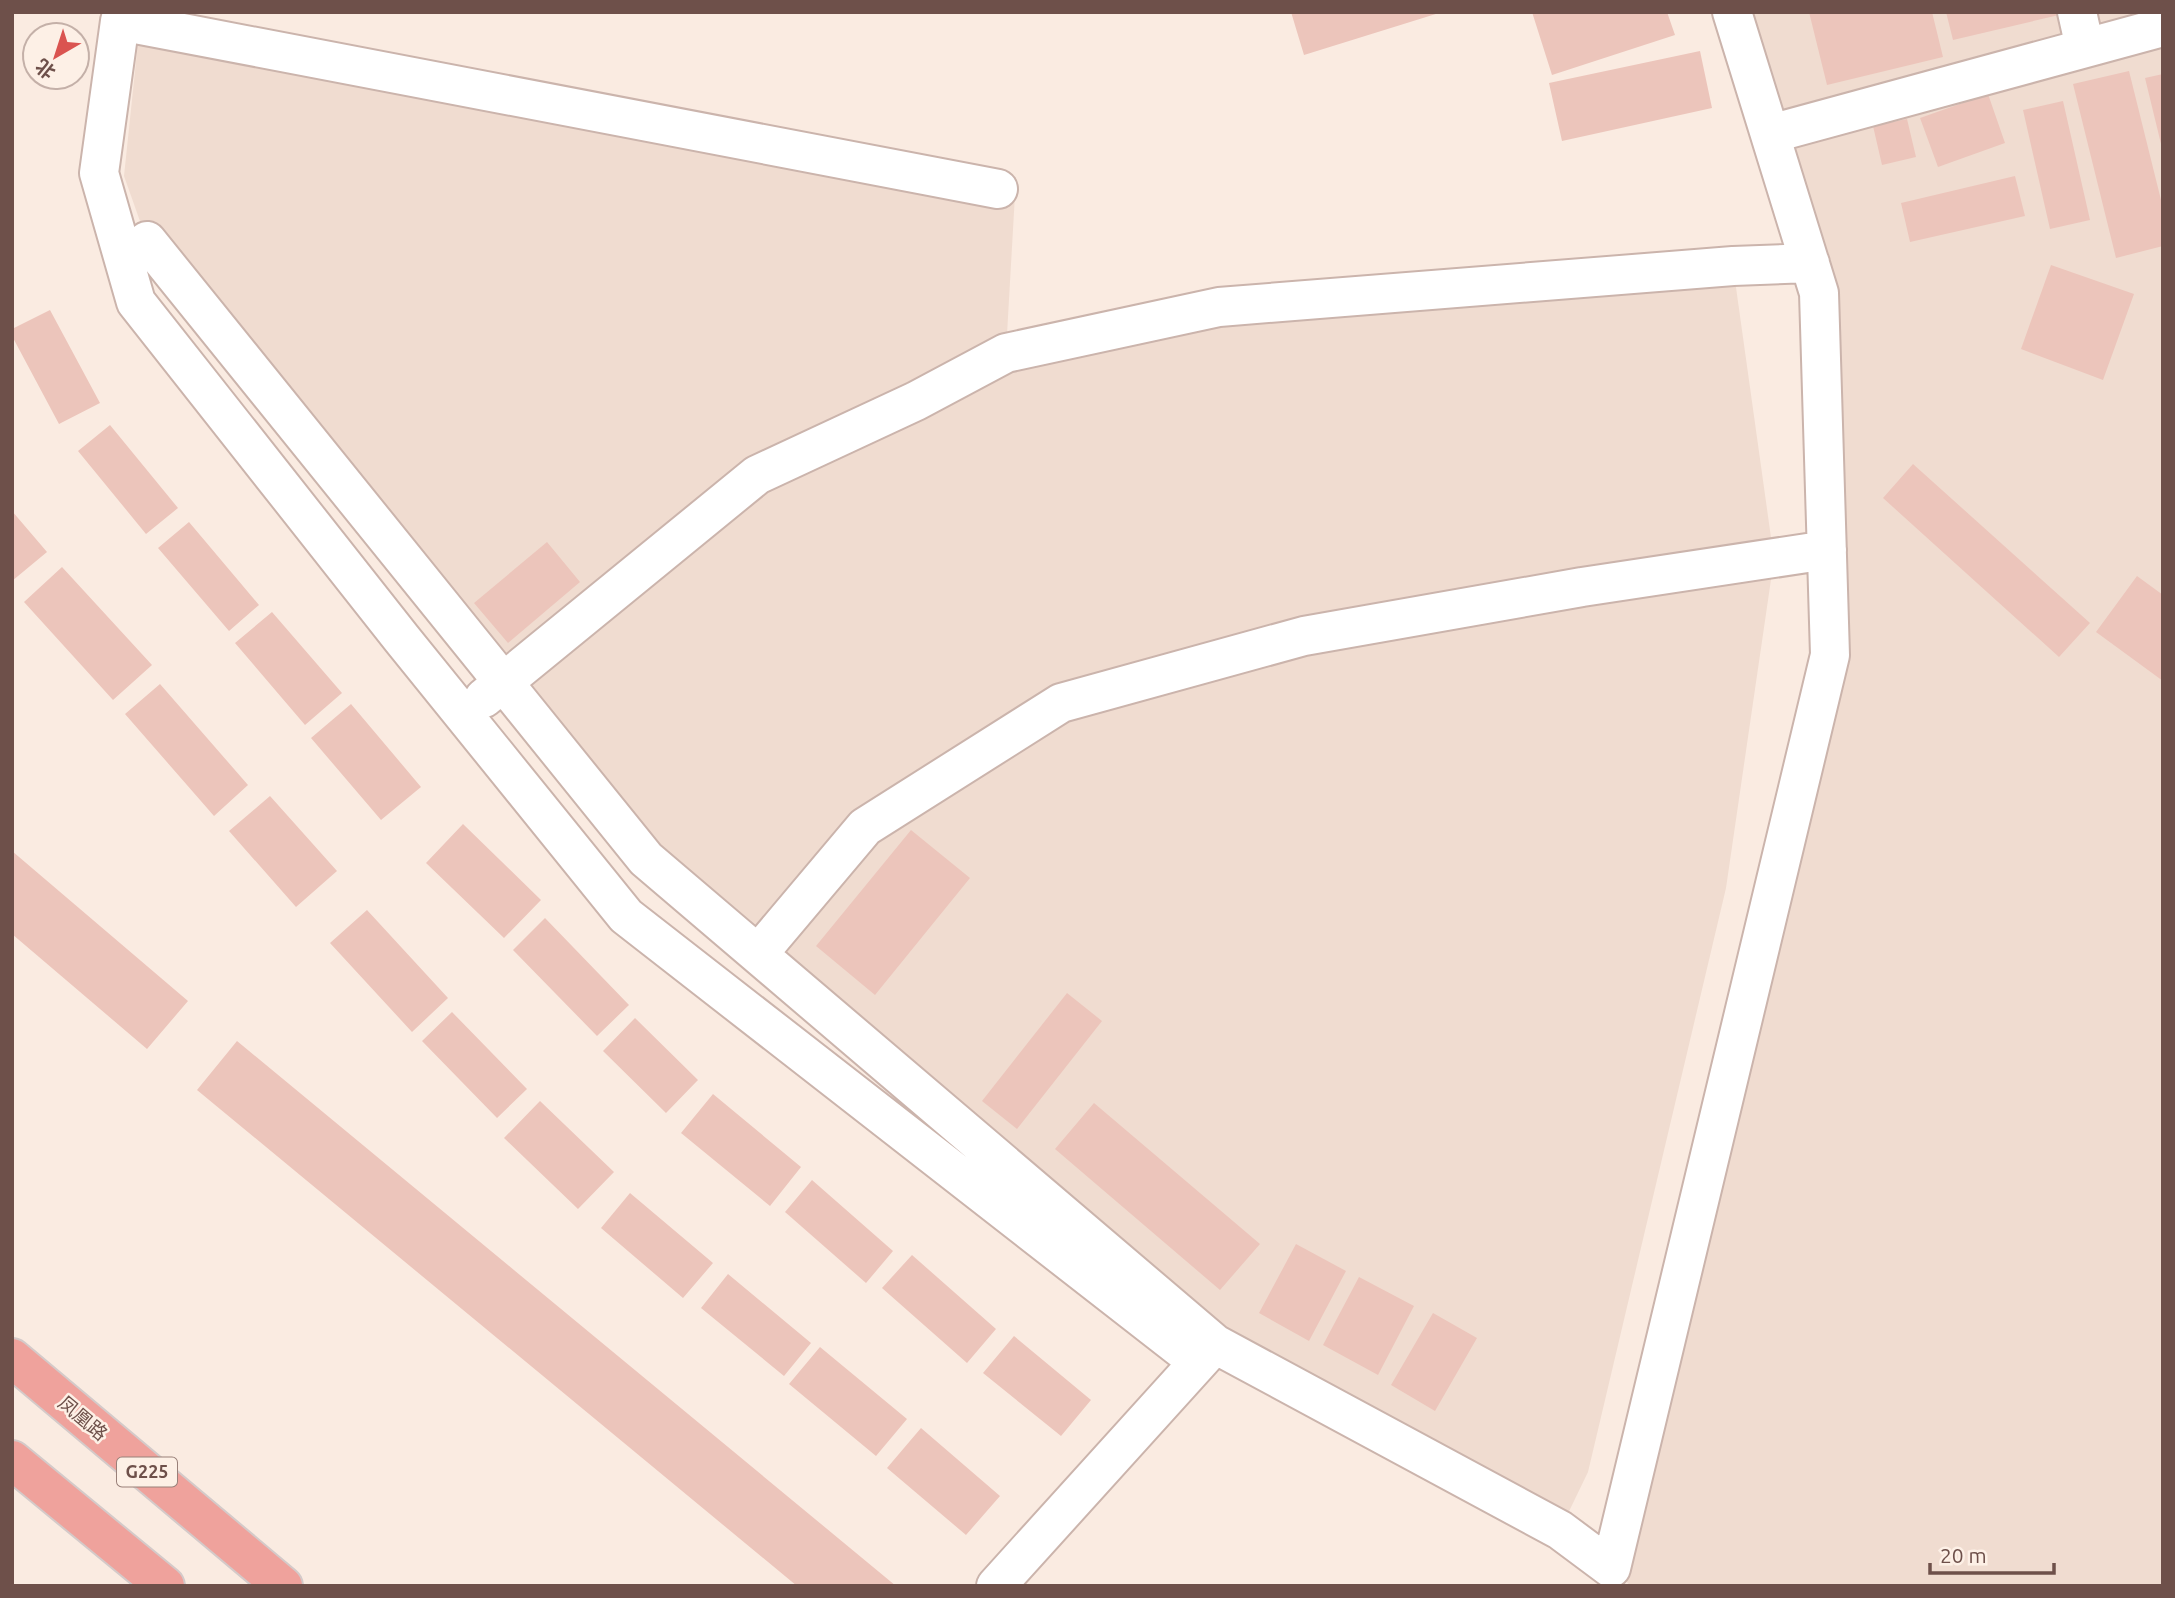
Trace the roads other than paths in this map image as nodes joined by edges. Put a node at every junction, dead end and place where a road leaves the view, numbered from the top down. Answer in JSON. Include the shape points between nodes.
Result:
{"nodes":[{"id":1,"x":1732,"y":12,"type":"edge"},
{"id":2,"x":2163,"y":27,"type":"edge"},
{"id":3,"x":2081,"y":30,"type":"edge"},
{"id":4,"x":1770,"y":134,"type":"junction"},
{"id":5,"x":998,"y":189,"type":"dead end"},
{"id":6,"x":147,"y":242,"type":"dead end"},
{"id":7,"x":1810,"y":263,"type":"junction"},
{"id":8,"x":1827,"y":550,"type":"junction"},
{"id":9,"x":503,"y":682,"type":"junction"},
{"id":10,"x":464,"y":714,"type":"junction"},
{"id":11,"x":758,"y":954,"type":"junction"},
{"id":12,"x":1207,"y":1353,"type":"junction"},
{"id":13,"x":12,"y":1358,"type":"edge"},
{"id":14,"x":12,"y":1460,"type":"edge"},
{"id":15,"x":277,"y":1584,"type":"edge"},
{"id":16,"x":165,"y":1586,"type":"edge"},
{"id":17,"x":996,"y":1586,"type":"edge"}],
"edges":[{"from":1,"to":4,"type":"street"},
{"from":2,"to":3,"type":"street"},
{"from":3,"to":4,"type":"street"},
{"from":4,"to":7,"type":"street"},
{"from":5,"to":10,"type":"street","via":[[120,21],[99,173],[136,302]]},
{"from":6,"to":9,"type":"street"},
{"from":7,"to":8,"type":"street","via":[[1819,293]]},
{"from":7,"to":9,"type":"street","via":[[1219,307],[1006,353],[916,401],[757,475]]},
{"from":8,"to":11,"type":"street","via":[[1304,636],[1061,703],[866,827]]},
{"from":8,"to":12,"type":"street","via":[[1830,656],[1611,1569],[1560,1530]]},
{"from":9,"to":10,"type":"street"},
{"from":9,"to":11,"type":"street","via":[[646,859]]},
{"from":10,"to":12,"type":"street","via":[[626,916]]},
{"from":11,"to":12,"type":"street"},
{"from":12,"to":17,"type":"street"},
{"from":13,"to":15,"type":"highway","name":"凤凰路","number":"G225"},
{"from":14,"to":16,"type":"highway"}]}
